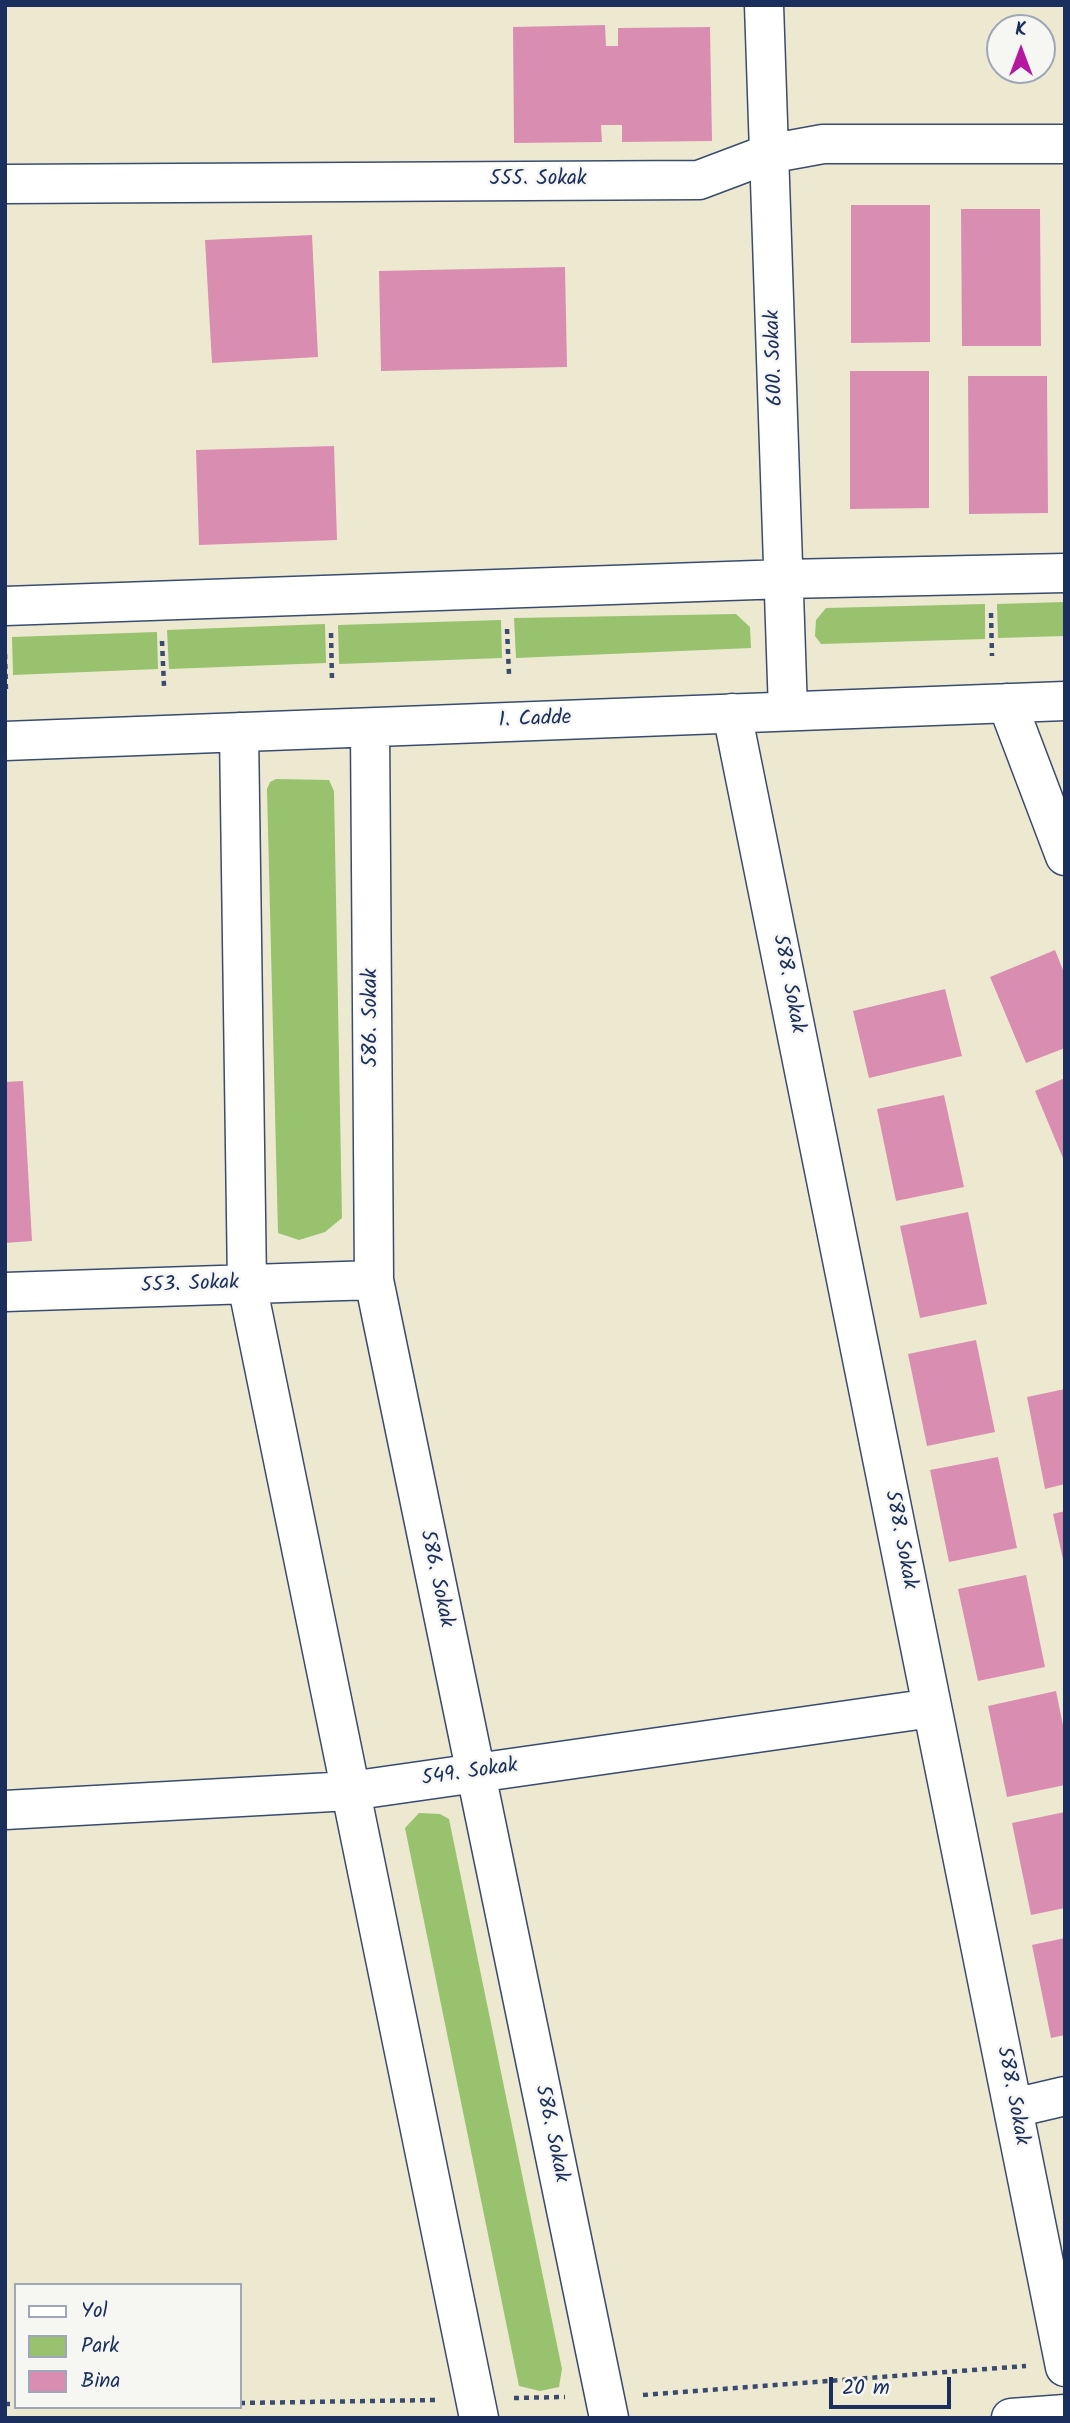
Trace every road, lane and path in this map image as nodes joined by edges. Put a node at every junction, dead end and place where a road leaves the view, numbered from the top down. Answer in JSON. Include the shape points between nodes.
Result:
{"nodes":[{"id":1,"x":764,"y":5,"type":"edge"},
{"id":2,"x":1065,"y":144,"type":"edge"},
{"id":3,"x":768,"y":155,"type":"junction"},
{"id":4,"x":5,"y":184,"type":"edge"},
{"id":5,"x":1065,"y":573,"type":"edge"},
{"id":6,"x":785,"y":579,"type":"junction"},
{"id":7,"x":5,"y":606,"type":"edge"},
{"id":8,"x":991,"y":610,"type":"dead end"},
{"id":9,"x":507,"y":625,"type":"dead end"},
{"id":10,"x":331,"y":631,"type":"dead end"},
{"id":11,"x":162,"y":636,"type":"dead end"},
{"id":12,"x":5,"y":654,"type":"edge"},
{"id":13,"x":992,"y":656,"type":"dead end"},
{"id":14,"x":509,"y":674,"type":"dead end"},
{"id":15,"x":332,"y":680,"type":"dead end"},
{"id":16,"x":164,"y":686,"type":"dead end"},
{"id":17,"x":6,"y":691,"type":"edge"},
{"id":18,"x":1065,"y":701,"type":"edge"},
{"id":19,"x":1007,"y":703,"type":"junction"},
{"id":20,"x":788,"y":711,"type":"junction"},
{"id":21,"x":732,"y":713,"type":"junction"},
{"id":22,"x":370,"y":728,"type":"junction"},
{"id":23,"x":239,"y":732,"type":"junction"},
{"id":24,"x":5,"y":741,"type":"edge"},
{"id":25,"x":1065,"y":856,"type":"edge"},
{"id":26,"x":374,"y":1280,"type":"junction"},
{"id":27,"x":247,"y":1284,"type":"junction"},
{"id":28,"x":5,"y":1292,"type":"edge"},
{"id":29,"x":932,"y":1708,"type":"junction"},
{"id":30,"x":475,"y":1773,"type":"junction"},
{"id":31,"x":350,"y":1791,"type":"junction"},
{"id":32,"x":5,"y":1810,"type":"edge"},
{"id":33,"x":1065,"y":2096,"type":"edge"},
{"id":34,"x":1014,"y":2108,"type":"junction"},
{"id":35,"x":1064,"y":2365,"type":"edge"},
{"id":36,"x":242,"y":2403,"type":"edge"},
{"id":37,"x":606,"y":2407,"type":"edge"},
{"id":38,"x":477,"y":2409,"type":"edge"},
{"id":39,"x":1065,"y":2414,"type":"edge"},
{"id":40,"x":1011,"y":2418,"type":"edge"}],
"edges":[{"from":1,"to":3,"type":"street","name":"600. Sokak"},
{"from":2,"to":3,"type":"street","name":"555. Sokak","via":[[823,144]]},
{"from":3,"to":4,"type":"street","name":"555. Sokak","via":[[699,180]]},
{"from":3,"to":6,"type":"street","name":"600. Sokak"},
{"from":5,"to":6,"type":"street"},
{"from":6,"to":7,"type":"street"},
{"from":6,"to":20,"type":"street","name":"600. Sokak"},
{"from":8,"to":13,"type":"path"},
{"from":9,"to":14,"type":"path"},
{"from":10,"to":15,"type":"path"},
{"from":11,"to":16,"type":"path"},
{"from":12,"to":17,"type":"path"},
{"from":18,"to":19,"type":"street","name":"1. Cadde"},
{"from":19,"to":20,"type":"street","name":"1. Cadde"},
{"from":19,"to":25,"type":"street"},
{"from":20,"to":21,"type":"street","name":"1. Cadde"},
{"from":21,"to":22,"type":"street","name":"1. Cadde"},
{"from":21,"to":29,"type":"street","name":"588. Sokak"},
{"from":22,"to":23,"type":"street","name":"1. Cadde"},
{"from":22,"to":26,"type":"street","name":"586. Sokak"},
{"from":23,"to":24,"type":"street","name":"1. Cadde"},
{"from":23,"to":27,"type":"street"},
{"from":26,"to":27,"type":"street","name":"553. Sokak"},
{"from":26,"to":30,"type":"street","name":"586. Sokak"},
{"from":27,"to":28,"type":"street","name":"553. Sokak"},
{"from":27,"to":31,"type":"street"},
{"from":29,"to":30,"type":"street","name":"549. Sokak"},
{"from":29,"to":34,"type":"street","name":"588. Sokak"},
{"from":30,"to":31,"type":"street","name":"549. Sokak"},
{"from":30,"to":37,"type":"street","name":"586. Sokak"},
{"from":31,"to":32,"type":"street","name":"549. Sokak"},
{"from":31,"to":38,"type":"street"},
{"from":33,"to":34,"type":"street"},
{"from":34,"to":35,"type":"street","name":"588. Sokak"},
{"from":35,"to":37,"type":"path","via":[[678,2393]]},
{"from":36,"to":38,"type":"path"},
{"from":37,"to":38,"type":"path"},
{"from":39,"to":40,"type":"street"}]}
